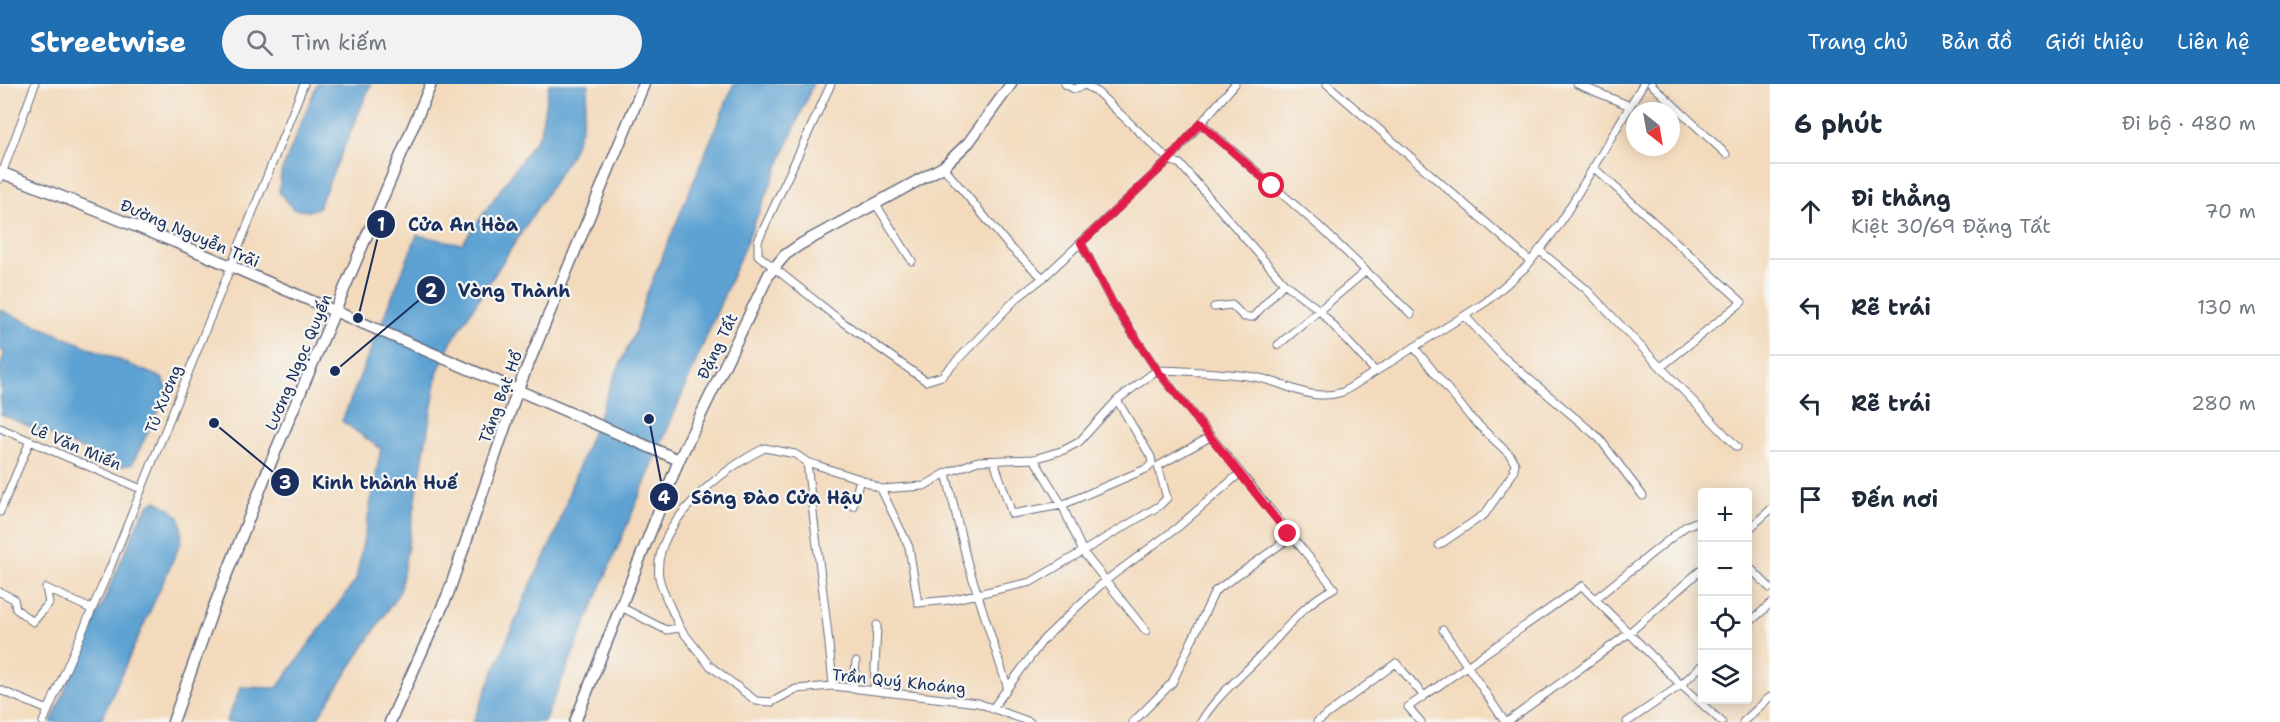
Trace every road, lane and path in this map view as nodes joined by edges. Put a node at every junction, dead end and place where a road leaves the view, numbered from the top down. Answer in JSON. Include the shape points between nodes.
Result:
{"nodes":[{"id":1,"x":35,"y":84,"type":"edge"},
{"id":2,"x":304,"y":84,"type":"edge"},
{"id":3,"x":431,"y":84,"type":"edge"},
{"id":4,"x":644,"y":84,"type":"edge"},
{"id":5,"x":831,"y":84,"type":"edge"},
{"id":6,"x":1011,"y":84,"type":"edge"},
{"id":7,"x":1065,"y":84,"type":"edge"},
{"id":8,"x":1234,"y":84,"type":"edge"},
{"id":9,"x":1327,"y":84,"type":"edge"},
{"id":10,"x":1577,"y":84,"type":"edge"},
{"id":11,"x":1643,"y":84,"type":"edge"},
{"id":12,"x":1651,"y":84,"type":"edge"},
{"id":13,"x":1632,"y":102,"type":"edge"},
{"id":14,"x":1626,"y":104,"type":"edge"},
{"id":15,"x":1626,"y":113,"type":"edge"},
{"id":16,"x":1200,"y":123,"type":"junction"},
{"id":17,"x":1726,"y":154,"type":"dead end"},
{"id":18,"x":1169,"y":160,"type":"junction"},
{"id":19,"x":943,"y":167,"type":"junction"},
{"id":20,"x":1593,"y":167,"type":"junction"},
{"id":21,"x":1,"y":174,"type":"edge"},
{"id":22,"x":875,"y":203,"type":"junction"},
{"id":23,"x":1081,"y":243,"type":"junction"},
{"id":24,"x":1539,"y":250,"type":"junction"},
{"id":25,"x":912,"y":261,"type":"dead end"},
{"id":26,"x":1530,"y":261,"type":"junction"},
{"id":27,"x":231,"y":267,"type":"junction"},
{"id":28,"x":774,"y":267,"type":"junction"},
{"id":29,"x":1366,"y":271,"type":"junction"},
{"id":30,"x":1043,"y":278,"type":"junction"},
{"id":31,"x":1284,"y":283,"type":"junction"},
{"id":32,"x":1214,"y":307,"type":"dead end"},
{"id":33,"x":1318,"y":309,"type":"junction"},
{"id":34,"x":336,"y":312,"type":"junction"},
{"id":35,"x":1411,"y":314,"type":"dead end"},
{"id":36,"x":1465,"y":316,"type":"junction"},
{"id":37,"x":1278,"y":345,"type":"dead end"},
{"id":38,"x":1414,"y":347,"type":"junction"},
{"id":39,"x":1661,"y":367,"type":"junction"},
{"id":40,"x":1157,"y":370,"type":"junction"},
{"id":41,"x":1375,"y":371,"type":"junction"},
{"id":42,"x":518,"y":389,"type":"junction"},
{"id":43,"x":1117,"y":400,"type":"junction"},
{"id":44,"x":0,"y":428,"type":"edge"},
{"id":45,"x":1210,"y":437,"type":"junction"},
{"id":46,"x":30,"y":441,"type":"junction"},
{"id":47,"x":1737,"y":447,"type":"dead end"},
{"id":48,"x":1034,"y":459,"type":"junction"},
{"id":49,"x":679,"y":460,"type":"junction"},
{"id":50,"x":994,"y":460,"type":"junction"},
{"id":51,"x":807,"y":462,"type":"junction"},
{"id":52,"x":1158,"y":466,"type":"junction"},
{"id":53,"x":1148,"y":468,"type":"junction"},
{"id":54,"x":946,"y":473,"type":"junction"},
{"id":55,"x":1239,"y":474,"type":"junction"},
{"id":56,"x":860,"y":479,"type":"junction"},
{"id":57,"x":141,"y":489,"type":"junction"},
{"id":58,"x":881,"y":489,"type":"junction"},
{"id":59,"x":1643,"y":496,"type":"dead end"},
{"id":60,"x":1062,"y":505,"type":"junction"},
{"id":61,"x":853,"y":506,"type":"dead end"},
{"id":62,"x":1770,"y":510,"type":"edge"},
{"id":63,"x":0,"y":512,"type":"edge"},
{"id":64,"x":1698,"y":521,"type":"edge"},
{"id":65,"x":1752,"y":526,"type":"edge"},
{"id":66,"x":1291,"y":537,"type":"junction"},
{"id":67,"x":1439,"y":545,"type":"dead end"},
{"id":68,"x":1083,"y":552,"type":"junction"},
{"id":69,"x":1752,"y":570,"type":"edge"},
{"id":70,"x":1698,"y":573,"type":"edge"},
{"id":71,"x":1105,"y":581,"type":"junction"},
{"id":72,"x":1770,"y":588,"type":"edge"},
{"id":73,"x":0,"y":592,"type":"edge"},
{"id":74,"x":978,"y":593,"type":"junction"},
{"id":75,"x":1595,"y":599,"type":"junction"},
{"id":76,"x":1770,"y":604,"type":"edge"},
{"id":77,"x":621,"y":607,"type":"junction"},
{"id":78,"x":91,"y":609,"type":"junction"},
{"id":79,"x":1752,"y":620,"type":"edge"},
{"id":80,"x":877,"y":625,"type":"dead end"},
{"id":81,"x":680,"y":628,"type":"junction"},
{"id":82,"x":1443,"y":630,"type":"dead end"},
{"id":83,"x":1146,"y":631,"type":"dead end"},
{"id":84,"x":1629,"y":633,"type":"junction"},
{"id":85,"x":856,"y":662,"type":"dead end"},
{"id":86,"x":1467,"y":667,"type":"junction"},
{"id":87,"x":1698,"y":669,"type":"edge"},
{"id":88,"x":1680,"y":685,"type":"junction"},
{"id":89,"x":834,"y":686,"type":"junction"},
{"id":90,"x":1007,"y":686,"type":"junction"},
{"id":91,"x":853,"y":689,"type":"junction"},
{"id":92,"x":0,"y":690,"type":"edge"},
{"id":93,"x":874,"y":691,"type":"junction"},
{"id":94,"x":1424,"y":696,"type":"junction"},
{"id":95,"x":1770,"y":697,"type":"edge"},
{"id":96,"x":992,"y":709,"type":"junction"},
{"id":97,"x":48,"y":710,"type":"junction"},
{"id":98,"x":43,"y":722,"type":"edge"},
{"id":99,"x":172,"y":722,"type":"edge"},
{"id":100,"x":390,"y":722,"type":"edge"},
{"id":101,"x":575,"y":722,"type":"edge"},
{"id":102,"x":1030,"y":722,"type":"edge"},
{"id":103,"x":1133,"y":722,"type":"edge"},
{"id":104,"x":1201,"y":722,"type":"edge"},
{"id":105,"x":1317,"y":722,"type":"edge"},
{"id":106,"x":1422,"y":722,"type":"edge"},
{"id":107,"x":1506,"y":722,"type":"edge"},
{"id":108,"x":1627,"y":722,"type":"edge"},
{"id":109,"x":1722,"y":722,"type":"edge"},
{"id":110,"x":1743,"y":722,"type":"edge"}],
"edges":[{"from":1,"to":21,"type":"street"},
{"from":2,"to":27,"type":"street","name":"Tú Xương"},
{"from":3,"to":34,"type":"street","name":"Lương Ngọc Quyến"},
{"from":4,"to":42,"type":"street","name":"Tăng Bạt Hổ"},
{"from":5,"to":28,"type":"street","via":[[758,241],[758,255]]},
{"from":6,"to":19,"type":"street","name":"Đặng Tất","via":[[969,142]]},
{"from":7,"to":18,"type":"street","via":[[1096,91]]},
{"from":8,"to":16,"type":"street"},
{"from":9,"to":26,"type":"street"},
{"from":10,"to":14,"type":"street"},
{"from":11,"to":13,"type":"street"},
{"from":12,"to":17,"type":"street"},
{"from":15,"to":20,"type":"street"},
{"from":16,"to":18,"type":"street"},
{"from":16,"to":29,"type":"street"},
{"from":18,"to":23,"type":"street"},
{"from":18,"to":31,"type":"street","via":[[1180,164]]},
{"from":19,"to":22,"type":"street","name":"Đặng Tất"},
{"from":19,"to":30,"type":"street","via":[[1009,246]]},
{"from":20,"to":24,"type":"street","via":[[1559,225]]},
{"from":20,"to":39,"type":"street","via":[[1742,302]]},
{"from":21,"to":27,"type":"street","name":"Đường Nguyễn Trãi","via":[[78,201]]},
{"from":22,"to":25,"type":"street"},
{"from":22,"to":28,"type":"street","name":"Đặng Tất","via":[[801,244]]},
{"from":23,"to":30,"type":"street"},
{"from":23,"to":40,"type":"street","via":[[1113,304]]},
{"from":24,"to":26,"type":"street"},
{"from":24,"to":39,"type":"street","via":[[1586,289]]},
{"from":26,"to":36,"type":"street"},
{"from":27,"to":34,"type":"street","name":"Đường Nguyễn Trãi"},
{"from":27,"to":57,"type":"street","name":"Tú Xương"},
{"from":28,"to":30,"type":"street","via":[[926,381],[942,376],[1016,299]]},
{"from":28,"to":49,"type":"street","name":"Đặng Tất"},
{"from":29,"to":33,"type":"street"},
{"from":29,"to":35,"type":"street"},
{"from":31,"to":32,"type":"street","via":[[1253,317],[1244,317],[1232,305]]},
{"from":31,"to":33,"type":"street"},
{"from":33,"to":37,"type":"street"},
{"from":33,"to":41,"type":"street"},
{"from":34,"to":42,"type":"street","name":"Đường Nguyễn Trãi"},
{"from":34,"to":99,"type":"street","name":"Lương Ngọc Quyến","via":[[267,472]]},
{"from":36,"to":38,"type":"street"},
{"from":36,"to":59,"type":"street","via":[[1502,356],[1599,438]]},
{"from":38,"to":41,"type":"street"},
{"from":38,"to":67,"type":"street","via":[[1471,418],[1515,464],[1514,473],[1485,514]]},
{"from":39,"to":47,"type":"street"},
{"from":40,"to":41,"type":"street","via":[[1257,377],[1327,397],[1343,392]]},
{"from":40,"to":43,"type":"street"},
{"from":40,"to":45,"type":"street"},
{"from":42,"to":49,"type":"street","name":"Đường Nguyễn Trãi"},
{"from":42,"to":100,"type":"street","name":"Tăng Bạt Hổ","via":[[448,594]]},
{"from":43,"to":48,"type":"street","via":[[1078,442]]},
{"from":43,"to":53,"type":"street","via":[[1151,457]]},
{"from":44,"to":46,"type":"street","name":"Lê Văn Miến"},
{"from":45,"to":52,"type":"street"},
{"from":45,"to":55,"type":"street"},
{"from":46,"to":57,"type":"street","name":"Lê Văn Miến"},
{"from":46,"to":63,"type":"street"},
{"from":48,"to":50,"type":"street"},
{"from":48,"to":60,"type":"street"},
{"from":49,"to":77,"type":"street","name":"Đặng Tất"},
{"from":50,"to":54,"type":"street","via":[[978,461]]},
{"from":50,"to":60,"type":"street","via":[[1012,514]]},
{"from":51,"to":56,"type":"street","name":"Trần Quý Khoáng"},
{"from":51,"to":81,"type":"street","name":"Trần Quý Khoáng","via":[[795,454],[765,448],[732,467],[676,521],[662,552],[659,577]]},
{"from":51,"to":89,"type":"street"},
{"from":52,"to":53,"type":"street"},
{"from":52,"to":68,"type":"street","via":[[1167,498]]},
{"from":53,"to":60,"type":"street"},
{"from":54,"to":58,"type":"street","via":[[924,486]]},
{"from":54,"to":74,"type":"street"},
{"from":55,"to":66,"type":"street"},
{"from":55,"to":71,"type":"street","via":[[1178,527]]},
{"from":56,"to":58,"type":"street","name":"Trần Quý Khoáng"},
{"from":56,"to":61,"type":"street"},
{"from":57,"to":78,"type":"street","name":"Tú Xương"},
{"from":58,"to":74,"type":"street","via":[[909,547],[918,603]]},
{"from":60,"to":68,"type":"street"},
{"from":62,"to":65,"type":"street"},
{"from":64,"to":75,"type":"street","via":[[1686,526]]},
{"from":66,"to":103,"type":"street","via":[[1215,591],[1172,683]]},
{"from":66,"to":104,"type":"street","via":[[1334,588],[1292,618]]},
{"from":68,"to":71,"type":"street"},
{"from":68,"to":74,"type":"street","via":[[1031,582]]},
{"from":69,"to":72,"type":"street"},
{"from":70,"to":84,"type":"street"},
{"from":71,"to":83,"type":"street"},
{"from":71,"to":90,"type":"street","via":[[1043,640]]},
{"from":73,"to":78,"type":"street","via":[[14,599],[16,609],[33,622],[49,603],[46,588]]},
{"from":74,"to":90,"type":"street"},
{"from":75,"to":84,"type":"street"},
{"from":75,"to":86,"type":"street","via":[[1582,586]]},
{"from":76,"to":79,"type":"street"},
{"from":77,"to":81,"type":"street","via":[[666,630]]},
{"from":77,"to":101,"type":"street","name":"Đặng Tất"},
{"from":78,"to":97,"type":"street","name":"Tú Xương"},
{"from":80,"to":93,"type":"street"},
{"from":81,"to":89,"type":"street","name":"Trần Quý Khoáng","via":[[709,666],[756,701],[772,702],[796,689]]},
{"from":82,"to":86,"type":"street"},
{"from":84,"to":88,"type":"street"},
{"from":84,"to":107,"type":"street"},
{"from":85,"to":91,"type":"street"},
{"from":86,"to":94,"type":"street"},
{"from":86,"to":107,"type":"street"},
{"from":87,"to":88,"type":"street"},
{"from":88,"to":108,"type":"street"},
{"from":88,"to":109,"type":"street"},
{"from":89,"to":91,"type":"street","name":"Trần Quý Khoáng"},
{"from":90,"to":96,"type":"street"},
{"from":91,"to":93,"type":"street","name":"Trần Quý Khoáng"},
{"from":92,"to":97,"type":"street"},
{"from":93,"to":96,"type":"street","name":"Trần Quý Khoáng","via":[[978,703]]},
{"from":94,"to":105,"type":"street","via":[[1396,663]]},
{"from":94,"to":106,"type":"street","via":[[1408,707]]},
{"from":95,"to":110,"type":"street"},
{"from":96,"to":102,"type":"street","name":"Trần Quý Khoáng"},
{"from":97,"to":98,"type":"street","name":"Tú Xương"}]}
